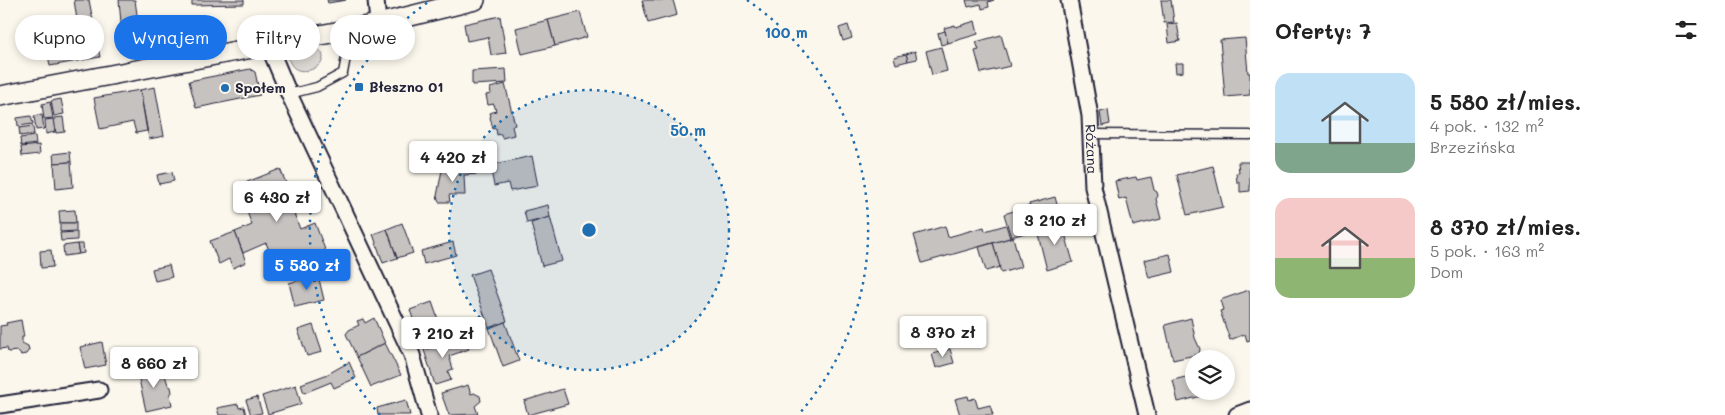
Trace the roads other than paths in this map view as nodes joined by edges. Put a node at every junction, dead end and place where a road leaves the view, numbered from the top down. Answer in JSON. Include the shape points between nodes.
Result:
{"nodes":[{"id":1,"x":376,"y":0,"type":"edge"},
{"id":2,"x":474,"y":0,"type":"edge"},
{"id":3,"x":1069,"y":0,"type":"edge"},
{"id":4,"x":377,"y":15,"type":"edge"},
{"id":5,"x":414,"y":15,"type":"edge"},
{"id":6,"x":237,"y":50,"type":"edge"},
{"id":7,"x":275,"y":60,"type":"edge"},
{"id":8,"x":345,"y":60,"type":"edge"},
{"id":9,"x":289,"y":94,"type":"junction"},
{"id":10,"x":0,"y":96,"type":"edge"},
{"id":11,"x":1091,"y":134,"type":"junction"},
{"id":12,"x":1250,"y":135,"type":"edge"},
{"id":13,"x":99,"y":390,"type":"dead end"},
{"id":14,"x":0,"y":405,"type":"edge"},
{"id":15,"x":1250,"y":410,"type":"edge"},
{"id":16,"x":429,"y":415,"type":"edge"},
{"id":17,"x":1147,"y":415,"type":"edge"},
{"id":18,"x":1237,"y":415,"type":"edge"}],
"edges":[{"from":1,"to":4,"type":"street"},
{"from":2,"to":5,"type":"street"},
{"from":3,"to":11,"type":"street","name":"Różana"},
{"from":6,"to":10,"type":"street"},
{"from":7,"to":9,"type":"street"},
{"from":8,"to":9,"type":"lane","via":[[343,73]]},
{"from":9,"to":16,"type":"street","via":[[412,355]]},
{"from":11,"to":12,"type":"lane"},
{"from":11,"to":17,"type":"street","name":"Różana","via":[[1092,187]]},
{"from":13,"to":14,"type":"street"},
{"from":15,"to":18,"type":"street"}]}
